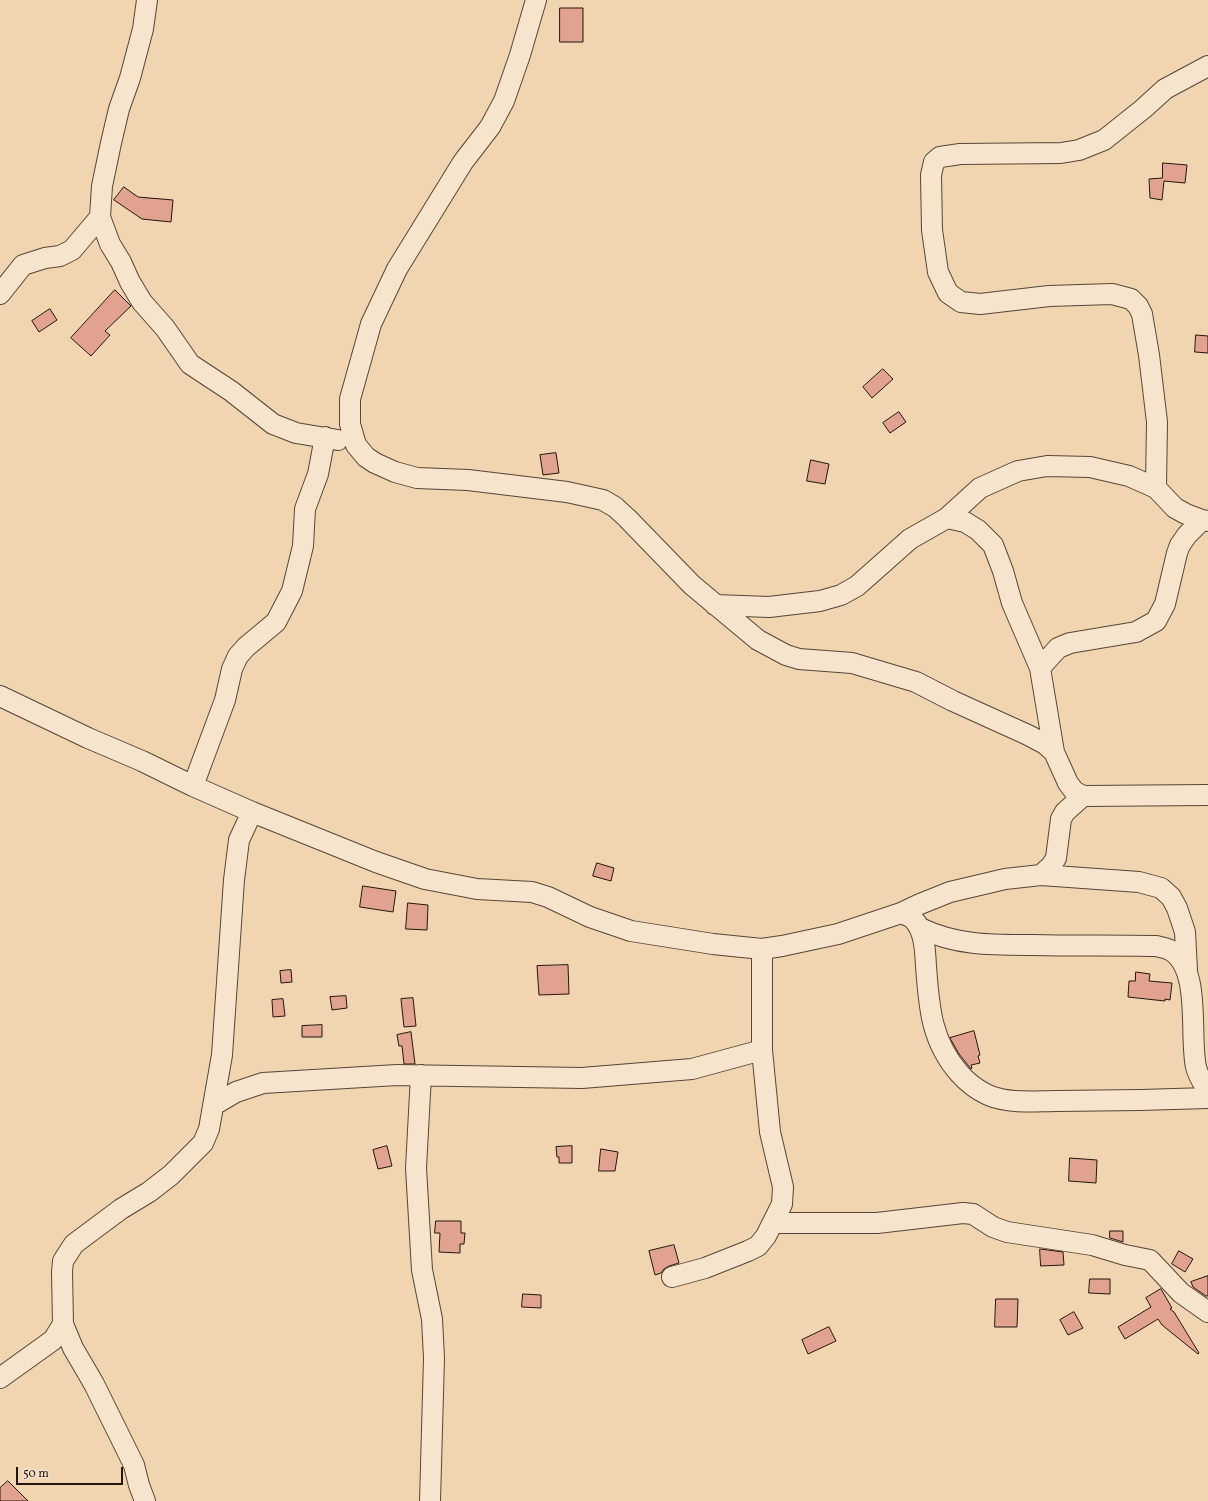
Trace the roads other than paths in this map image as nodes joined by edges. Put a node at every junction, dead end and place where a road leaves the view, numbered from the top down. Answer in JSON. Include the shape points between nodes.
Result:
{"nodes":[{"id":1,"x":147,"y":0,"type":"edge"},
{"id":2,"x":536,"y":0,"type":"edge"},
{"id":3,"x":1208,"y":66,"type":"edge"},
{"id":4,"x":100,"y":217,"type":"junction"},
{"id":5,"x":0,"y":294,"type":"edge"},
{"id":6,"x":325,"y":437,"type":"junction"},
{"id":7,"x":356,"y":445,"type":"junction"},
{"id":8,"x":1156,"y":488,"type":"junction"},
{"id":9,"x":947,"y":518,"type":"junction"},
{"id":10,"x":1205,"y":521,"type":"edge"},
{"id":11,"x":715,"y":605,"type":"junction"},
{"id":12,"x":1040,"y":668,"type":"junction"},
{"id":13,"x":0,"y":696,"type":"edge"},
{"id":14,"x":1054,"y":752,"type":"junction"},
{"id":15,"x":193,"y":786,"type":"junction"},
{"id":16,"x":1208,"y":795,"type":"edge"},
{"id":17,"x":1083,"y":796,"type":"junction"},
{"id":18,"x":252,"y":812,"type":"junction"},
{"id":19,"x":1041,"y":875,"type":"junction"},
{"id":20,"x":901,"y":913,"type":"junction"},
{"id":21,"x":920,"y":928,"type":"junction"},
{"id":22,"x":762,"y":949,"type":"junction"},
{"id":23,"x":1187,"y":970,"type":"junction"},
{"id":24,"x":762,"y":1050,"type":"junction"},
{"id":25,"x":422,"y":1075,"type":"junction"},
{"id":26,"x":1208,"y":1091,"type":"edge"},
{"id":27,"x":1208,"y":1098,"type":"edge"},
{"id":28,"x":214,"y":1105,"type":"junction"},
{"id":29,"x":773,"y":1223,"type":"junction"},
{"id":30,"x":672,"y":1276,"type":"dead end"},
{"id":31,"x":1208,"y":1312,"type":"edge"},
{"id":32,"x":63,"y":1324,"type":"junction"},
{"id":33,"x":0,"y":1378,"type":"edge"},
{"id":34,"x":145,"y":1501,"type":"edge"},
{"id":35,"x":430,"y":1501,"type":"edge"}],
"edges":[{"from":1,"to":4,"type":"street","via":[[143,29],[111,143],[102,186]]},
{"from":2,"to":7,"type":"street","via":[[504,101],[490,127],[463,162],[397,269],[371,324],[350,399],[350,424]]},
{"from":3,"to":8,"type":"street","via":[[1165,89],[1104,140],[1079,150],[1060,153],[960,154],[940,157],[934,162],[931,175],[932,230],[938,272],[948,293],[961,302],[980,304],[1049,296],[1112,294],[1131,299],[1138,306],[1142,314],[1157,422]]},
{"from":4,"to":5,"type":"street","via":[[72,250],[60,256],[23,265]]},
{"from":4,"to":6,"type":"street","via":[[110,244],[142,302],[165,328],[190,364],[231,391],[273,424],[296,433]]},
{"from":6,"to":7,"type":"street"},
{"from":6,"to":15,"type":"street","via":[[318,474],[305,509],[303,546],[292,591],[276,622],[238,656]]},
{"from":7,"to":11,"type":"street","via":[[366,457],[376,463],[417,478],[468,480],[567,492],[603,500],[627,518],[692,586]]},
{"from":8,"to":9,"type":"street","via":[[1129,476],[1090,467],[1048,466],[1018,471],[980,488]]},
{"from":8,"to":10,"type":"street","via":[[1175,508]]},
{"from":9,"to":11,"type":"street","via":[[910,539],[857,586],[841,595],[820,601],[769,607]]},
{"from":9,"to":12,"type":"street","via":[[965,522],[978,530],[992,544],[1012,603]]},
{"from":10,"to":12,"type":"street","via":[[1187,535],[1180,545],[1166,604],[1156,621],[1136,632],[1070,643],[1058,648]]},
{"from":11,"to":14,"type":"street","via":[[758,640],[786,655],[798,659],[852,663],[916,682],[1028,735]]},
{"from":12,"to":14,"type":"street"},
{"from":13,"to":15,"type":"street"},
{"from":14,"to":17,"type":"street","via":[[1068,783],[1074,791]]},
{"from":15,"to":18,"type":"street"},
{"from":16,"to":17,"type":"street"},
{"from":17,"to":19,"type":"street","via":[[1061,819],[1056,858]]},
{"from":18,"to":22,"type":"street","via":[[425,879],[477,889],[532,892],[590,917],[631,931]]},
{"from":18,"to":28,"type":"street","via":[[240,840],[234,880],[222,1056]]},
{"from":19,"to":20,"type":"street","via":[[1005,879],[950,892]]},
{"from":19,"to":23,"type":"street","via":[[1139,882],[1161,888],[1177,908],[1185,932]]},
{"from":20,"to":21,"type":"street","via":[[914,919]]},
{"from":20,"to":22,"type":"street","via":[[838,934]]},
{"from":21,"to":23,"type":"street","via":[[962,942],[996,945],[1156,946],[1170,950]]},
{"from":21,"to":27,"type":"street","via":[[931,1016],[936,1036],[953,1066],[963,1078],[982,1092],[1005,1100]]},
{"from":22,"to":24,"type":"street"},
{"from":23,"to":26,"type":"street","via":[[1191,983],[1196,1068]]},
{"from":24,"to":25,"type":"street","via":[[692,1069],[650,1073],[582,1078]]},
{"from":24,"to":29,"type":"street","via":[[770,1132],[783,1187],[782,1204]]},
{"from":25,"to":28,"type":"street","via":[[263,1083],[236,1092]]},
{"from":25,"to":35,"type":"street","via":[[416,1168],[422,1270],[432,1319],[434,1358]]},
{"from":28,"to":32,"type":"street","via":[[203,1143],[189,1159],[154,1188],[82,1237],[68,1252],[63,1261],[62,1272]]},
{"from":29,"to":30,"type":"street","via":[[758,1246],[705,1268]]},
{"from":29,"to":31,"type":"street","via":[[877,1222],[972,1214],[1007,1232],[1092,1245],[1150,1260],[1181,1293]]},
{"from":32,"to":33,"type":"street","via":[[53,1340]]},
{"from":32,"to":34,"type":"street","via":[[134,1465]]}]}
